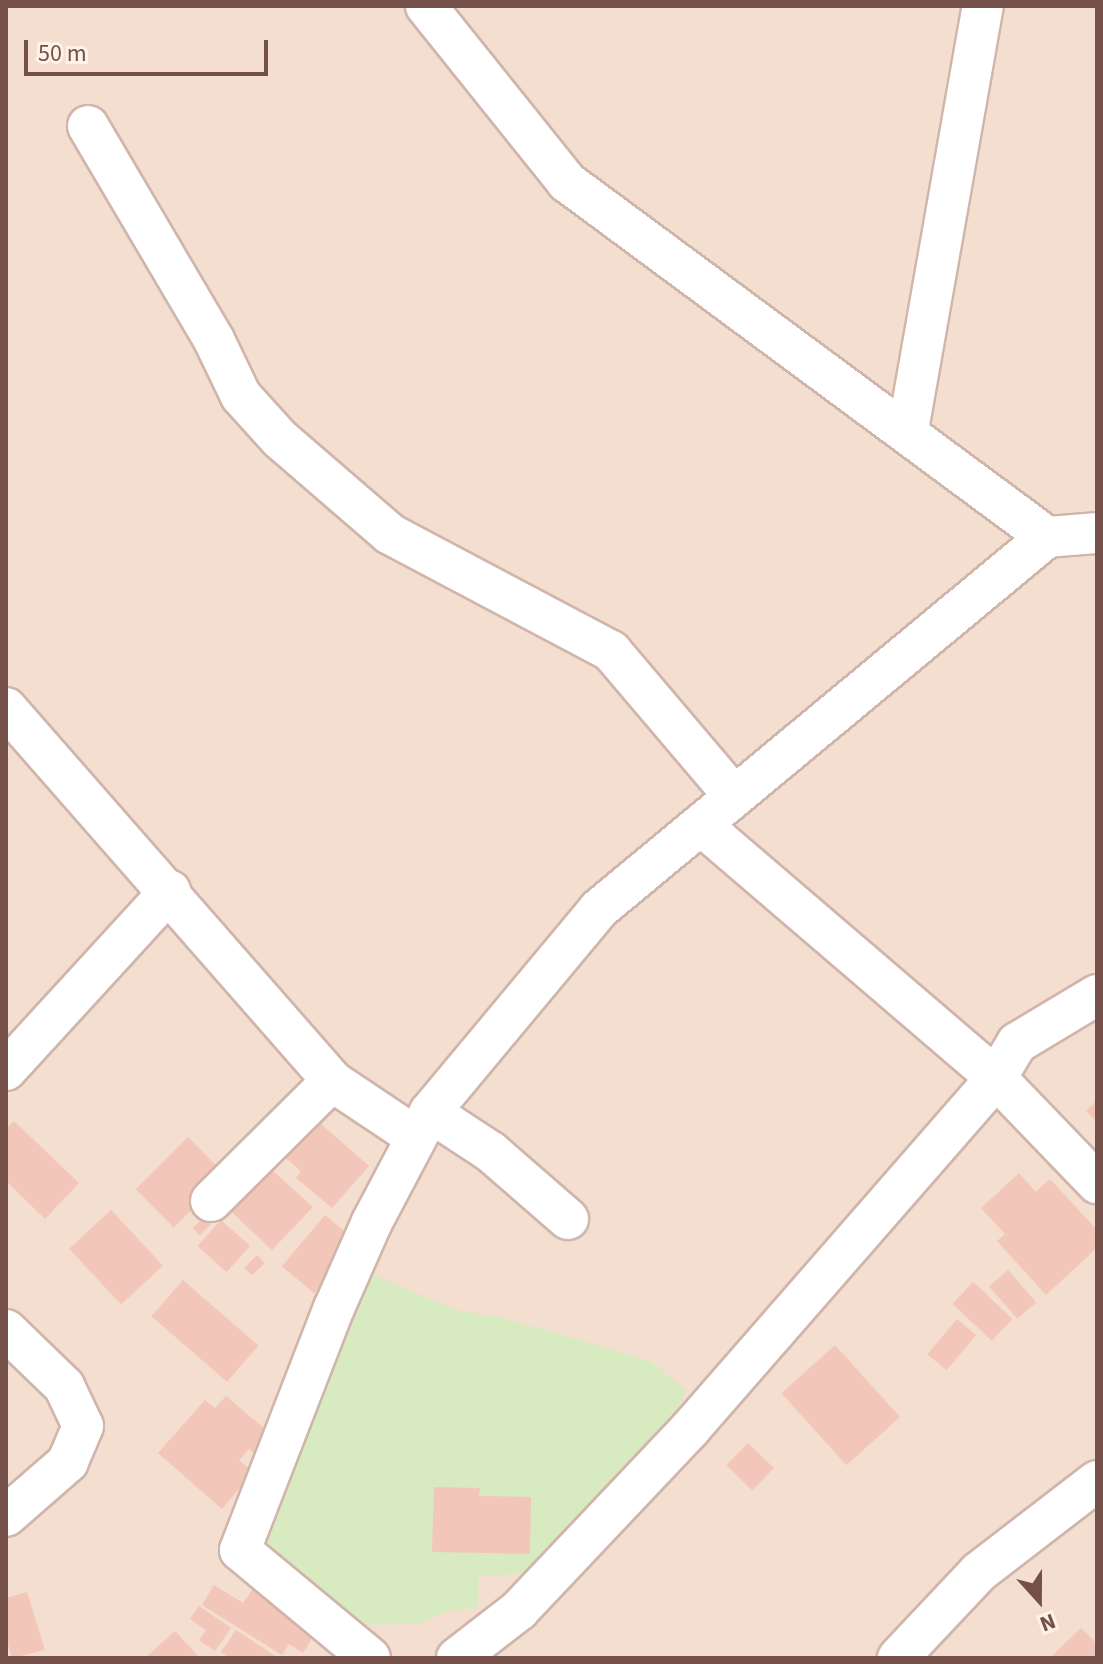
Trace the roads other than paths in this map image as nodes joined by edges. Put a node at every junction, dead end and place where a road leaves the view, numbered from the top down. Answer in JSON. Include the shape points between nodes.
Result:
{"nodes":[{"id":1,"x":426,"y":6,"type":"edge"},
{"id":2,"x":983,"y":6,"type":"edge"},
{"id":3,"x":88,"y":126,"type":"dead end"},
{"id":4,"x":908,"y":430,"type":"junction"},
{"id":5,"x":1097,"y":533,"type":"edge"},
{"id":6,"x":1047,"y":537,"type":"junction"},
{"id":7,"x":6,"y":708,"type":"edge"},
{"id":8,"x":734,"y":796,"type":"junction"},
{"id":9,"x":701,"y":825,"type":"junction"},
{"id":10,"x":170,"y":891,"type":"junction"},
{"id":11,"x":1097,"y":995,"type":"edge"},
{"id":12,"x":6,"y":1070,"type":"edge"},
{"id":13,"x":996,"y":1078,"type":"junction"},
{"id":14,"x":332,"y":1081,"type":"junction"},
{"id":15,"x":423,"y":1124,"type":"junction"},
{"id":16,"x":1097,"y":1183,"type":"edge"},
{"id":17,"x":211,"y":1201,"type":"dead end"},
{"id":18,"x":568,"y":1219,"type":"dead end"},
{"id":19,"x":6,"y":1330,"type":"edge"},
{"id":20,"x":1097,"y":1481,"type":"edge"},
{"id":21,"x":6,"y":1516,"type":"edge"},
{"id":22,"x":370,"y":1658,"type":"edge"},
{"id":23,"x":457,"y":1658,"type":"edge"},
{"id":24,"x":898,"y":1658,"type":"edge"}],
"edges":[{"from":1,"to":4,"type":"street","via":[[567,182]]},
{"from":2,"to":4,"type":"street"},
{"from":3,"to":8,"type":"street","via":[[214,340],[241,396],[280,439],[390,534],[611,651]]},
{"from":4,"to":6,"type":"street"},
{"from":5,"to":6,"type":"street"},
{"from":6,"to":8,"type":"street"},
{"from":7,"to":10,"type":"street"},
{"from":8,"to":9,"type":"street"},
{"from":9,"to":13,"type":"street"},
{"from":9,"to":15,"type":"street","via":[[599,909]]},
{"from":10,"to":12,"type":"street"},
{"from":10,"to":14,"type":"street"},
{"from":11,"to":13,"type":"street","via":[[1017,1043]]},
{"from":13,"to":16,"type":"street"},
{"from":13,"to":23,"type":"street","via":[[690,1429],[519,1610]]},
{"from":14,"to":15,"type":"street"},
{"from":14,"to":17,"type":"street"},
{"from":15,"to":18,"type":"street","via":[[491,1152]]},
{"from":15,"to":22,"type":"street","via":[[334,1308],[240,1550]]},
{"from":19,"to":21,"type":"street","via":[[64,1386],[83,1426],[68,1462]]},
{"from":20,"to":24,"type":"street","via":[[979,1572]]}]}
